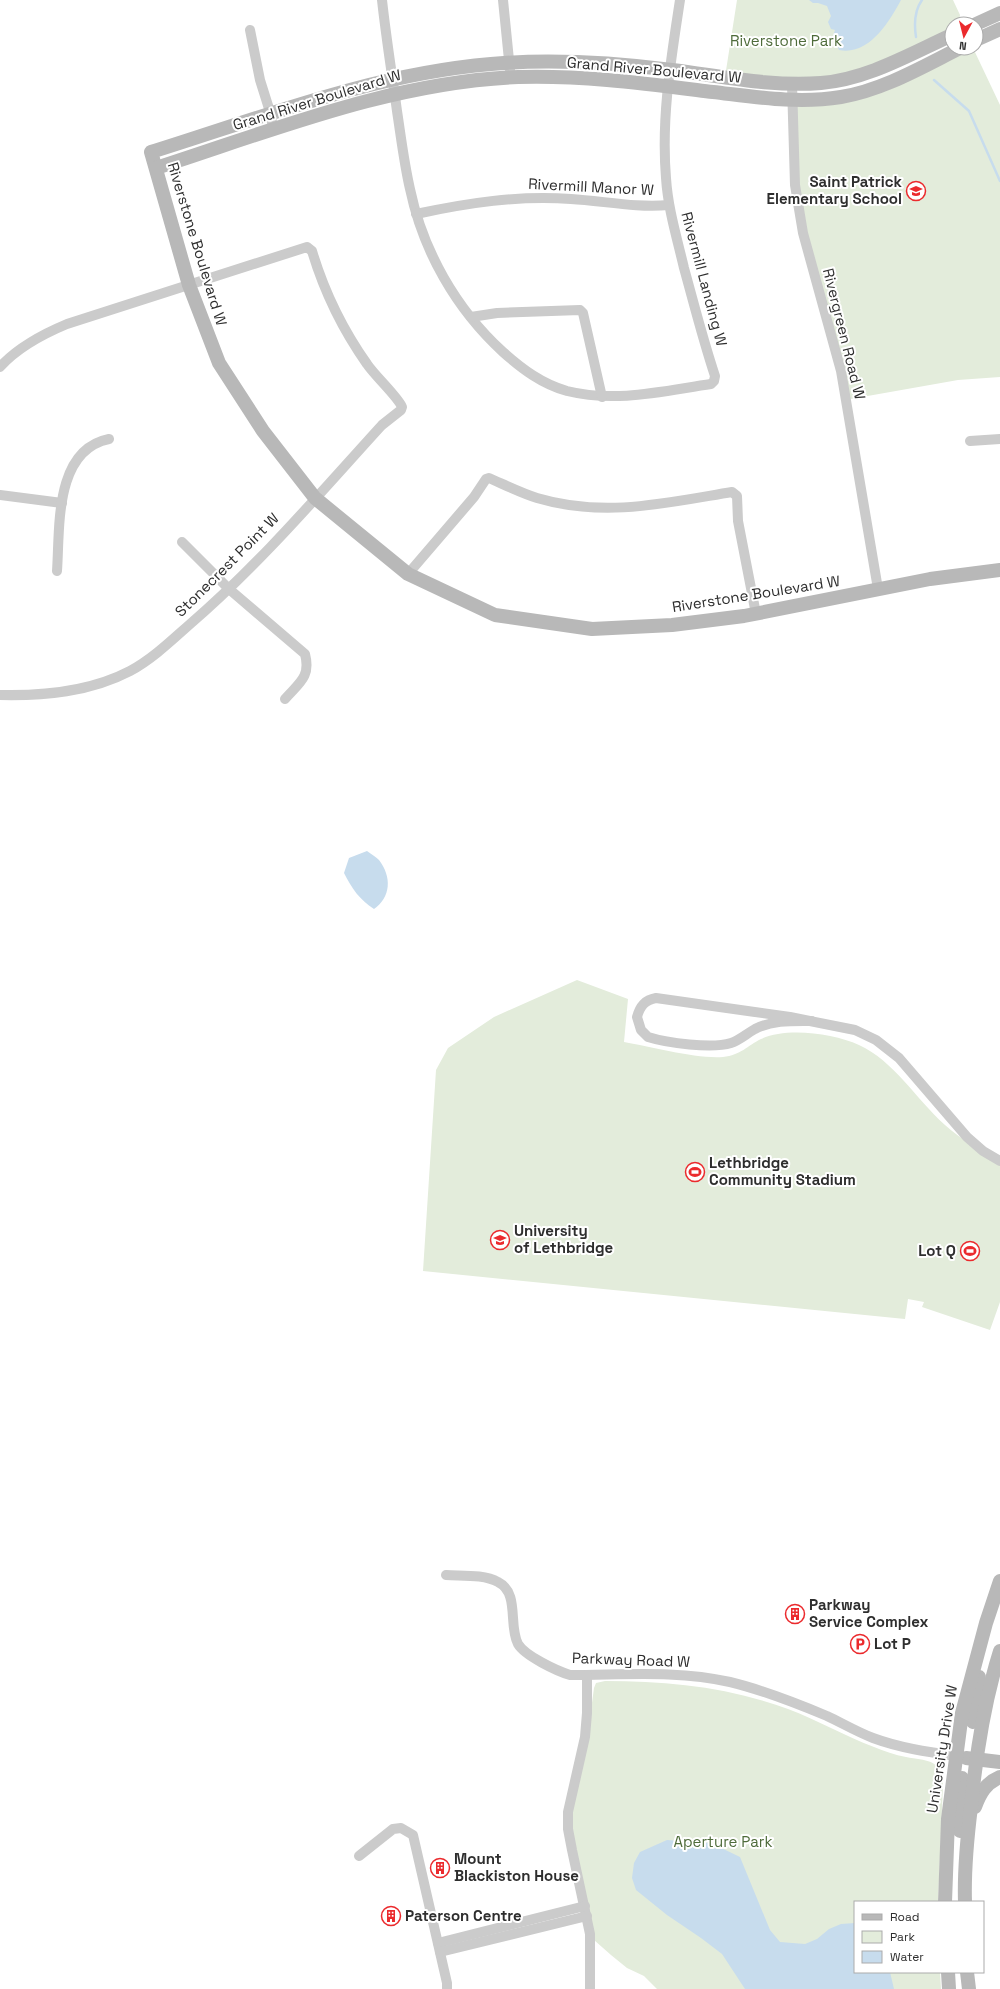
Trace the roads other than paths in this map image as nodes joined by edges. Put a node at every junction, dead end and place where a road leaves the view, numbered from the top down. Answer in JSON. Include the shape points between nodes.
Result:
{"nodes":[{"id":1,"x":382,"y":0,"type":"edge"},
{"id":2,"x":504,"y":0,"type":"edge"},
{"id":3,"x":680,"y":0,"type":"edge"},
{"id":4,"x":1000,"y":12,"type":"edge"},
{"id":5,"x":984,"y":20,"type":"edge"},
{"id":6,"x":1000,"y":29,"type":"edge"},
{"id":7,"x":250,"y":30,"type":"dead end"},
{"id":8,"x":984,"y":36,"type":"edge"},
{"id":9,"x":944,"y":39,"type":"edge"},
{"id":10,"x":944,"y":56,"type":"edge"},
{"id":11,"x":509,"y":63,"type":"junction"},
{"id":12,"x":670,"y":70,"type":"junction"},
{"id":13,"x":511,"y":78,"type":"junction"},
{"id":14,"x":393,"y":79,"type":"junction"},
{"id":15,"x":792,"y":84,"type":"junction"},
{"id":16,"x":667,"y":86,"type":"junction"},
{"id":17,"x":395,"y":93,"type":"junction"},
{"id":18,"x":792,"y":100,"type":"junction"},
{"id":19,"x":271,"y":114,"type":"junction"},
{"id":20,"x":273,"y":130,"type":"junction"},
{"id":21,"x":151,"y":152,"type":"joint"},
{"id":22,"x":156,"y":168,"type":"junction"},
{"id":23,"x":669,"y":205,"type":"junction"},
{"id":24,"x":416,"y":214,"type":"junction"},
{"id":25,"x":189,"y":285,"type":"junction"},
{"id":26,"x":471,"y":317,"type":"junction"},
{"id":27,"x":0,"y":367,"type":"edge"},
{"id":28,"x":602,"y":397,"type":"junction"},
{"id":29,"x":109,"y":439,"type":"dead end"},
{"id":30,"x":1000,"y":439,"type":"edge"},
{"id":31,"x":970,"y":441,"type":"dead end"},
{"id":32,"x":0,"y":495,"type":"edge"},
{"id":33,"x":315,"y":498,"type":"junction"},
{"id":34,"x":62,"y":503,"type":"junction"},
{"id":35,"x":182,"y":542,"type":"dead end"},
{"id":36,"x":1000,"y":570,"type":"edge"},
{"id":37,"x":57,"y":571,"type":"dead end"},
{"id":38,"x":408,"y":574,"type":"junction"},
{"id":39,"x":228,"y":589,"type":"junction"},
{"id":40,"x":878,"y":590,"type":"junction"},
{"id":41,"x":756,"y":614,"type":"junction"},
{"id":42,"x":0,"y":695,"type":"edge"},
{"id":43,"x":285,"y":699,"type":"dead end"},
{"id":44,"x":812,"y":1021,"type":"junction"},
{"id":45,"x":1000,"y":1161,"type":"edge"},
{"id":46,"x":446,"y":1575,"type":"dead end"},
{"id":47,"x":1000,"y":1581,"type":"edge"},
{"id":48,"x":979,"y":1650,"type":"junction"},
{"id":49,"x":1000,"y":1651,"type":"edge"},
{"id":50,"x":587,"y":1675,"type":"junction"},
{"id":51,"x":956,"y":1756,"type":"junction"},
{"id":52,"x":975,"y":1759,"type":"junction"},
{"id":53,"x":1000,"y":1762,"type":"edge"},
{"id":54,"x":1000,"y":1776,"type":"edge"},
{"id":55,"x":969,"y":1824,"type":"junction"},
{"id":56,"x":359,"y":1856,"type":"dead end"},
{"id":57,"x":945,"y":1901,"type":"edge"},
{"id":58,"x":965,"y":1901,"type":"edge"},
{"id":59,"x":585,"y":1906,"type":"junction"},
{"id":60,"x":587,"y":1916,"type":"junction"},
{"id":61,"x":439,"y":1948,"type":"junction"},
{"id":62,"x":948,"y":1973,"type":"edge"},
{"id":63,"x":968,"y":1973,"type":"edge"},
{"id":64,"x":447,"y":1989,"type":"edge"},
{"id":65,"x":590,"y":1989,"type":"edge"},
{"id":66,"x":949,"y":1989,"type":"edge"},
{"id":67,"x":969,"y":1989,"type":"edge"}],
"edges":[{"from":1,"to":14,"type":"street","name":"Rivermill Landing W"},
{"from":2,"to":11,"type":"street"},
{"from":3,"to":12,"type":"street","name":"Rivermill Landing W"},
{"from":4,"to":5,"type":"street"},
{"from":6,"to":8,"type":"street"},
{"from":7,"to":19,"type":"street","via":[[260,80]]},
{"from":9,"to":15,"type":"street","name":"Grand River Boulevard W","via":[[861,75],[822,83]]},
{"from":10,"to":18,"type":"street","name":"Grand River Boulevard W","via":[[867,91],[835,98]]},
{"from":11,"to":12,"type":"street","name":"Grand River Boulevard W","via":[[559,62]]},
{"from":11,"to":13,"type":"street"},
{"from":11,"to":14,"type":"street","name":"Grand River Boulevard W","via":[[437,70]]},
{"from":12,"to":15,"type":"street","name":"Grand River Boulevard W"},
{"from":12,"to":16,"type":"street","name":"Rivermill Landing W"},
{"from":13,"to":16,"type":"street","name":"Grand River Boulevard W","via":[[590,78]]},
{"from":13,"to":17,"type":"street","name":"Grand River Boulevard W","via":[[464,81]]},
{"from":14,"to":17,"type":"street","name":"Rivermill Landing W"},
{"from":14,"to":19,"type":"street","name":"Grand River Boulevard W"},
{"from":15,"to":18,"type":"street","name":"Rivergreen Road W"},
{"from":16,"to":18,"type":"street","name":"Grand River Boulevard W"},
{"from":16,"to":23,"type":"street","name":"Rivermill Landing W","via":[[664,131]]},
{"from":17,"to":20,"type":"street","name":"Grand River Boulevard W"},
{"from":17,"to":24,"type":"street","name":"Rivermill Landing W"},
{"from":18,"to":40,"type":"street","name":"Rivergreen Road W","via":[[795,185],[803,233],[840,371]]},
{"from":19,"to":20,"type":"street"},
{"from":19,"to":21,"type":"street","name":"Grand River Boulevard W"},
{"from":20,"to":22,"type":"street","name":"Grand River Boulevard W"},
{"from":21,"to":22,"type":"street","name":"Riverstone Boulevard W"},
{"from":22,"to":25,"type":"street","name":"Riverstone Boulevard W"},
{"from":23,"to":24,"type":"street","name":"Rivermill Manor W","via":[[649,207],[571,199],[514,199],[461,204]]},
{"from":23,"to":28,"type":"street","name":"Rivermill Landing W","via":[[703,340],[715,376],[714,381],[711,384],[625,397]]},
{"from":24,"to":26,"type":"street","name":"Rivermill Landing W","via":[[436,265]]},
{"from":25,"to":27,"type":"street","via":[[67,324],[26,346]]},
{"from":25,"to":33,"type":"street","name":"Riverstone Boulevard W","via":[[219,363],[263,431]]},
{"from":25,"to":33,"type":"street","name":"Stonecrest Point W","via":[[302,248],[307,247],[312,251],[319,274],[346,332],[367,365],[402,407],[382,425]]},
{"from":26,"to":28,"type":"street","name":"Rivermill Landing W","via":[[492,342],[543,382]]},
{"from":26,"to":28,"type":"street","via":[[497,313],[580,310],[583,313]]},
{"from":29,"to":34,"type":"street","via":[[98,441],[91,446],[73,465],[68,474]]},
{"from":30,"to":31,"type":"street"},
{"from":32,"to":34,"type":"street"},
{"from":33,"to":38,"type":"street","name":"Riverstone Boulevard W"},
{"from":33,"to":39,"type":"street","name":"Stonecrest Point W"},
{"from":34,"to":37,"type":"street"},
{"from":35,"to":39,"type":"street"},
{"from":36,"to":40,"type":"street","name":"Riverstone Boulevard W","via":[[966,573]]},
{"from":38,"to":41,"type":"street","name":"Riverstone Boulevard W","via":[[495,614],[592,629],[672,625]]},
{"from":38,"to":41,"type":"street","via":[[489,478],[536,498],[593,509],[642,507],[732,492],[737,496],[738,521]]},
{"from":39,"to":42,"type":"street","name":"Stonecrest Point W","via":[[166,645],[130,671],[96,684],[62,692],[28,696]]},
{"from":39,"to":43,"type":"street","via":[[305,654],[308,666],[305,677]]},
{"from":40,"to":41,"type":"street","name":"Riverstone Boulevard W"},
{"from":44,"to":44,"type":"street","via":[[775,1022],[754,1030],[730,1044],[710,1046],[648,1037],[641,1030],[637,1017],[644,1003],[656,998]]},
{"from":44,"to":45,"type":"street","via":[[855,1030],[876,1040],[898,1058],[967,1137],[982,1151]]},
{"from":46,"to":50,"type":"street","name":"Parkway Road W","via":[[500,1582],[508,1590],[514,1629],[519,1645],[524,1651],[559,1672]]},
{"from":47,"to":48,"type":"street","name":"University Drive W"},
{"from":48,"to":51,"type":"street","name":"University Drive W","via":[[962,1713]]},
{"from":48,"to":52,"type":"street","via":[[980,1674],[972,1728],[972,1752]]},
{"from":49,"to":52,"type":"street","via":[[983,1714]]},
{"from":50,"to":51,"type":"street","name":"Parkway Road W","via":[[660,1674],[730,1682],[796,1704],[872,1738]]},
{"from":50,"to":59,"type":"street","via":[[585,1737],[568,1812],[571,1843]]},
{"from":51,"to":52,"type":"street"},
{"from":51,"to":57,"type":"street","name":"University Drive W","via":[[948,1819]]},
{"from":51,"to":58,"type":"street","via":[[962,1779],[960,1834]]},
{"from":52,"to":53,"type":"street"},
{"from":52,"to":55,"type":"street"},
{"from":54,"to":55,"type":"street","via":[[982,1789]]},
{"from":55,"to":58,"type":"street"},
{"from":56,"to":61,"type":"street","via":[[393,1829],[401,1828],[413,1835]]},
{"from":59,"to":60,"type":"street"},
{"from":59,"to":61,"type":"street"},
{"from":60,"to":61,"type":"street"},
{"from":60,"to":65,"type":"street","via":[[591,1947]]},
{"from":61,"to":64,"type":"street"},
{"from":62,"to":66,"type":"street"},
{"from":63,"to":67,"type":"street"}]}
